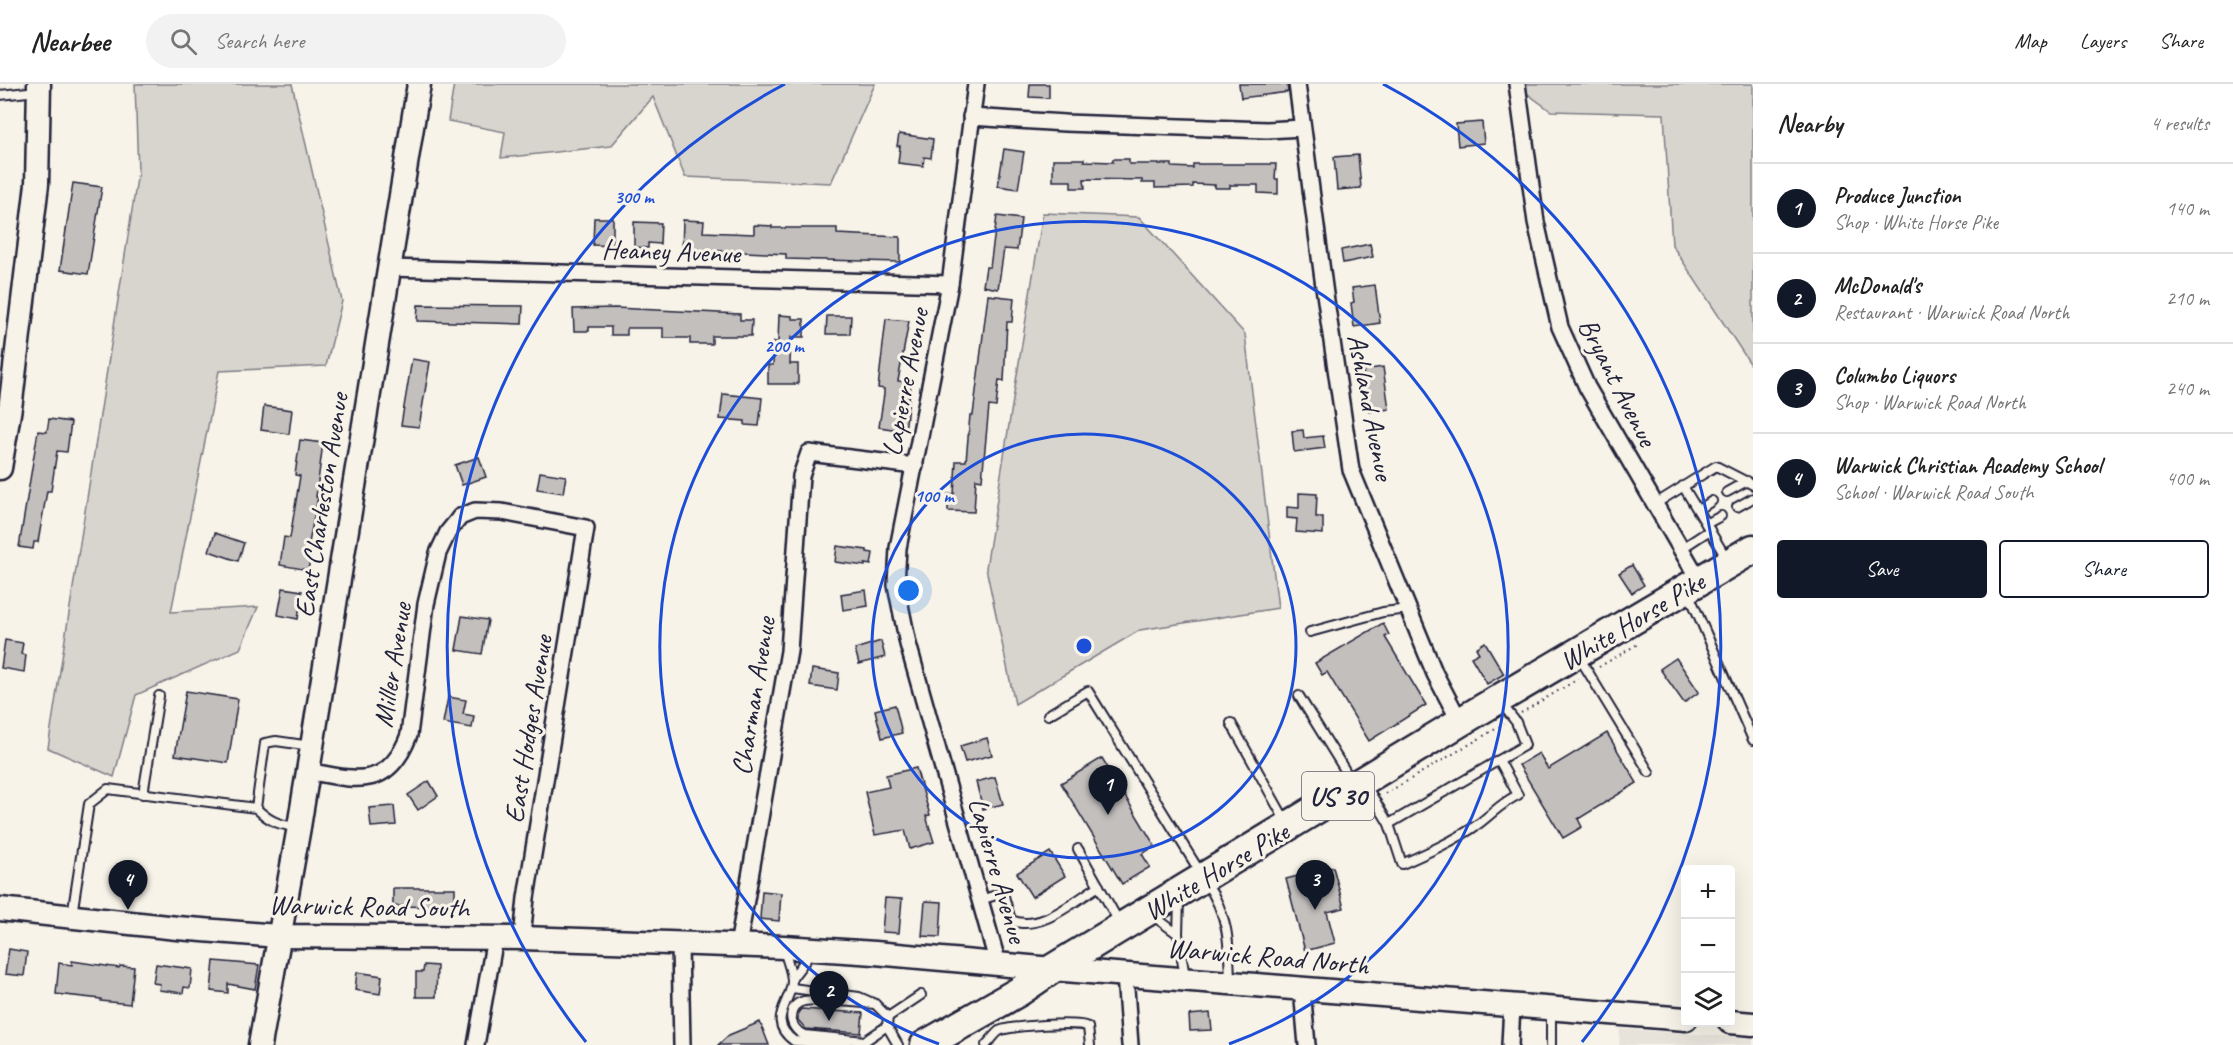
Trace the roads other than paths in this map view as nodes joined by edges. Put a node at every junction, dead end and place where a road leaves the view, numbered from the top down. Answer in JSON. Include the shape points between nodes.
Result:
{"nodes":[{"id":1,"x":419,"y":84,"type":"edge"},
{"id":2,"x":976,"y":84,"type":"edge"},
{"id":3,"x":1297,"y":84,"type":"edge"},
{"id":4,"x":1517,"y":84,"type":"edge"},
{"id":5,"x":39,"y":87,"type":"edge"},
{"id":6,"x":0,"y":95,"type":"edge"},
{"id":7,"x":971,"y":117,"type":"junction"},
{"id":8,"x":1302,"y":128,"type":"junction"},
{"id":9,"x":390,"y":268,"type":"junction"},
{"id":10,"x":950,"y":284,"type":"junction"},
{"id":11,"x":915,"y":466,"type":"junction"},
{"id":12,"x":0,"y":468,"type":"edge"},
{"id":13,"x":1750,"y":483,"type":"edge"},
{"id":14,"x":1683,"y":486,"type":"junction"},
{"id":15,"x":1727,"y":492,"type":"dead end"},
{"id":16,"x":1753,"y":498,"type":"edge"},
{"id":17,"x":1712,"y":501,"type":"dead end"},
{"id":18,"x":1655,"y":504,"type":"junction"},
{"id":19,"x":1737,"y":507,"type":"dead end"},
{"id":20,"x":1698,"y":510,"type":"junction"},
{"id":21,"x":1721,"y":516,"type":"dead end"},
{"id":22,"x":1708,"y":527,"type":"junction"},
{"id":23,"x":586,"y":528,"type":"joint"},
{"id":24,"x":1681,"y":549,"type":"junction"},
{"id":25,"x":1741,"y":556,"type":"edge"},
{"id":26,"x":1693,"y":584,"type":"junction"},
{"id":27,"x":1409,"y":609,"type":"junction"},
{"id":28,"x":1310,"y":632,"type":"dead end"},
{"id":29,"x":1577,"y":653,"type":"junction"},
{"id":30,"x":159,"y":696,"type":"dead end"},
{"id":31,"x":1299,"y":696,"type":"dead end"},
{"id":32,"x":1498,"y":700,"type":"junction"},
{"id":33,"x":1047,"y":715,"type":"dead end"},
{"id":34,"x":1460,"y":722,"type":"junction"},
{"id":35,"x":1231,"y":723,"type":"dead end"},
{"id":36,"x":1753,"y":740,"type":"edge"},
{"id":37,"x":311,"y":747,"type":"junction"},
{"id":38,"x":1499,"y":760,"type":"junction"},
{"id":39,"x":307,"y":771,"type":"junction"},
{"id":40,"x":1649,"y":772,"type":"dead end"},
{"id":41,"x":1359,"y":784,"type":"junction"},
{"id":42,"x":143,"y":794,"type":"junction"},
{"id":43,"x":256,"y":808,"type":"junction"},
{"id":44,"x":1389,"y":824,"type":"junction"},
{"id":45,"x":299,"y":827,"type":"junction"},
{"id":46,"x":1289,"y":827,"type":"junction"},
{"id":47,"x":1078,"y":849,"type":"dead end"},
{"id":48,"x":1203,"y":879,"type":"junction"},
{"id":49,"x":1099,"y":886,"type":"junction"},
{"id":50,"x":1179,"y":894,"type":"junction"},
{"id":51,"x":980,"y":900,"type":"junction"},
{"id":52,"x":0,"y":909,"type":"edge"},
{"id":53,"x":1148,"y":912,"type":"junction"},
{"id":54,"x":72,"y":917,"type":"junction"},
{"id":55,"x":1122,"y":928,"type":"junction"},
{"id":56,"x":1178,"y":934,"type":"junction"},
{"id":57,"x":278,"y":936,"type":"junction"},
{"id":58,"x":495,"y":938,"type":"junction"},
{"id":59,"x":522,"y":938,"type":"junction"},
{"id":60,"x":680,"y":945,"type":"junction"},
{"id":61,"x":738,"y":946,"type":"junction"},
{"id":62,"x":784,"y":947,"type":"junction"},
{"id":63,"x":814,"y":949,"type":"junction"},
{"id":64,"x":998,"y":964,"type":"junction"},
{"id":65,"x":1052,"y":969,"type":"junction"},
{"id":66,"x":1125,"y":975,"type":"junction"},
{"id":67,"x":792,"y":978,"type":"junction"},
{"id":68,"x":1185,"y":980,"type":"junction"},
{"id":69,"x":1230,"y":983,"type":"junction"},
{"id":70,"x":792,"y":988,"type":"junction"},
{"id":71,"x":1302,"y":989,"type":"junction"},
{"id":72,"x":921,"y":995,"type":"dead end"},
{"id":73,"x":875,"y":1004,"type":"junction"},
{"id":74,"x":1512,"y":1006,"type":"junction"},
{"id":75,"x":1551,"y":1009,"type":"junction"},
{"id":76,"x":888,"y":1017,"type":"junction"},
{"id":77,"x":1681,"y":1019,"type":"edge"},
{"id":78,"x":994,"y":1020,"type":"junction"},
{"id":79,"x":1735,"y":1022,"type":"edge"},
{"id":80,"x":1753,"y":1024,"type":"edge"},
{"id":81,"x":887,"y":1026,"type":"junction"},
{"id":82,"x":952,"y":1037,"type":"edge"},
{"id":83,"x":861,"y":1043,"type":"edge"},
{"id":84,"x":260,"y":1045,"type":"edge"},
{"id":85,"x":476,"y":1045,"type":"edge"},
{"id":86,"x":682,"y":1045,"type":"edge"},
{"id":87,"x":846,"y":1045,"type":"edge"},
{"id":88,"x":898,"y":1045,"type":"edge"},
{"id":89,"x":925,"y":1045,"type":"edge"},
{"id":90,"x":986,"y":1045,"type":"edge"},
{"id":91,"x":1090,"y":1045,"type":"edge"},
{"id":92,"x":1130,"y":1045,"type":"edge"},
{"id":93,"x":1307,"y":1045,"type":"edge"},
{"id":94,"x":1514,"y":1045,"type":"edge"},
{"id":95,"x":1551,"y":1045,"type":"edge"}],
"edges":[{"from":1,"to":9,"type":"street","name":"East Charleston Avenue"},
{"from":2,"to":7,"type":"street","name":"Lapierre Avenue"},
{"from":3,"to":8,"type":"street","name":"Ashland Avenue"},
{"from":4,"to":18,"type":"street","name":"Bryant Avenue","via":[[1536,222],[1560,327],[1587,387]]},
{"from":5,"to":6,"type":"lane"},
{"from":5,"to":12,"type":"street","via":[[37,184]]},
{"from":7,"to":8,"type":"street","via":[[1267,130]]},
{"from":7,"to":10,"type":"street","name":"Lapierre Avenue"},
{"from":8,"to":27,"type":"street","name":"Ashland Avenue","via":[[1352,470]]},
{"from":9,"to":10,"type":"street","name":"Heaney Avenue"},
{"from":9,"to":37,"type":"street","name":"East Charleston Avenue"},
{"from":10,"to":11,"type":"street","name":"Lapierre Avenue"},
{"from":11,"to":51,"type":"street","name":"Lapierre Avenue","via":[[898,548],[896,585],[908,644]]},
{"from":11,"to":61,"type":"street","name":"Charman Avenue","via":[[809,453],[801,476],[789,651]]},
{"from":13,"to":14,"type":"lane","via":[[1716,466]]},
{"from":13,"to":15,"type":"lane"},
{"from":14,"to":18,"type":"lane"},
{"from":14,"to":20,"type":"lane"},
{"from":16,"to":19,"type":"lane"},
{"from":17,"to":20,"type":"lane"},
{"from":18,"to":24,"type":"street","name":"Bryant Avenue"},
{"from":20,"to":22,"type":"lane"},
{"from":21,"to":22,"type":"lane"},
{"from":22,"to":24,"type":"lane"},
{"from":22,"to":25,"type":"lane"},
{"from":23,"to":39,"type":"street","name":"Miller Avenue","via":[[502,512],[475,511],[460,517],[438,553],[426,604],[409,735],[402,753],[393,764],[368,779]]},
{"from":23,"to":59,"type":"street","name":"East Hodges Avenue"},
{"from":24,"to":26,"type":"street","name":"Bryant Avenue"},
{"from":25,"to":26,"type":"highway","name":"White Horse Pike","number":"US 30"},
{"from":26,"to":29,"type":"highway","name":"White Horse Pike","number":"US 30"},
{"from":26,"to":36,"type":"lane"},
{"from":27,"to":28,"type":"lane"},
{"from":27,"to":34,"type":"street","name":"Ashland Avenue","via":[[1435,674]]},
{"from":29,"to":32,"type":"highway","name":"White Horse Pike","number":"US 30"},
{"from":29,"to":40,"type":"lane"},
{"from":30,"to":42,"type":"lane"},
{"from":31,"to":41,"type":"lane"},
{"from":32,"to":34,"type":"highway","name":"White Horse Pike","number":"US 30"},
{"from":32,"to":38,"type":"lane","via":[[1516,722],[1524,745]]},
{"from":33,"to":48,"type":"lane","via":[[1088,691]]},
{"from":34,"to":41,"type":"highway","name":"White Horse Pike","number":"US 30"},
{"from":35,"to":46,"type":"lane"},
{"from":37,"to":39,"type":"street","name":"East Charleston Avenue"},
{"from":37,"to":43,"type":"lane","via":[[265,742]]},
{"from":38,"to":44,"type":"lane"},
{"from":38,"to":44,"type":"lane","via":[[1518,795],[1476,826],[1402,864]]},
{"from":39,"to":45,"type":"street","name":"East Charleston Avenue"},
{"from":41,"to":44,"type":"lane"},
{"from":41,"to":46,"type":"highway","name":"White Horse Pike","number":"US 30"},
{"from":42,"to":43,"type":"lane"},
{"from":42,"to":54,"type":"lane","via":[[108,789],[90,804]]},
{"from":43,"to":45,"type":"lane","via":[[270,821]]},
{"from":45,"to":57,"type":"street","name":"East Charleston Avenue"},
{"from":46,"to":48,"type":"highway","name":"White Horse Pike","number":"US 30"},
{"from":47,"to":49,"type":"lane"},
{"from":48,"to":50,"type":"highway","name":"White Horse Pike","number":"US 30"},
{"from":48,"to":69,"type":"lane","via":[[1224,915],[1230,946]]},
{"from":49,"to":51,"type":"lane","via":[[1033,924],[1011,920],[1003,893]]},
{"from":49,"to":55,"type":"lane"},
{"from":50,"to":53,"type":"highway","name":"White Horse Pike","number":"US 30"},
{"from":50,"to":56,"type":"lane"},
{"from":51,"to":64,"type":"street","name":"Lapierre Avenue"},
{"from":52,"to":54,"type":"street","name":"Warwick Road South"},
{"from":53,"to":55,"type":"highway","name":"White Horse Pike","number":"US 30"},
{"from":53,"to":56,"type":"lane"},
{"from":54,"to":57,"type":"street","name":"Warwick Road South"},
{"from":55,"to":65,"type":"highway","name":"White Horse Pike","number":"US 30"},
{"from":56,"to":68,"type":"lane"},
{"from":57,"to":58,"type":"street","name":"Warwick Road South"},
{"from":57,"to":84,"type":"street","name":"East Charleston Avenue"},
{"from":58,"to":59,"type":"street","name":"Warwick Road South"},
{"from":58,"to":85,"type":"street"},
{"from":59,"to":60,"type":"street","name":"Warwick Road South"},
{"from":60,"to":61,"type":"street","name":"Warwick Road South"},
{"from":60,"to":86,"type":"street"},
{"from":61,"to":62,"type":"street","name":"Warwick Road North"},
{"from":62,"to":63,"type":"street","name":"Warwick Road North"},
{"from":62,"to":67,"type":"lane"},
{"from":63,"to":64,"type":"street","name":"Warwick Road North"},
{"from":63,"to":67,"type":"lane"},
{"from":64,"to":65,"type":"street","name":"Warwick Road North"},
{"from":65,"to":66,"type":"street","name":"Warwick Road North"},
{"from":65,"to":78,"type":"highway","name":"White Horse Pike","number":"US 30","via":[[1020,991]]},
{"from":66,"to":68,"type":"street","name":"Warwick Road North"},
{"from":66,"to":92,"type":"street"},
{"from":67,"to":70,"type":"lane"},
{"from":68,"to":69,"type":"street","name":"Warwick Road North"},
{"from":69,"to":71,"type":"street","name":"Warwick Road North"},
{"from":70,"to":73,"type":"lane","via":[[859,997]]},
{"from":70,"to":87,"type":"lane","via":[[781,1014],[790,1038]]},
{"from":71,"to":74,"type":"street","name":"Warwick Road North"},
{"from":71,"to":93,"type":"street"},
{"from":72,"to":76,"type":"lane"},
{"from":73,"to":76,"type":"lane"},
{"from":73,"to":83,"type":"lane","via":[[808,1000],[793,1010],[792,1027],[796,1032]]},
{"from":74,"to":75,"type":"street","name":"Warwick Road North"},
{"from":74,"to":94,"type":"street"},
{"from":75,"to":77,"type":"street","name":"Warwick Road North"},
{"from":75,"to":95,"type":"lane"},
{"from":76,"to":81,"type":"lane"},
{"from":78,"to":82,"type":"highway","name":"White Horse Pike","number":"US 30"},
{"from":78,"to":90,"type":"lane"},
{"from":78,"to":91,"type":"lane","via":[[1026,1026],[1079,1023],[1088,1027]]},
{"from":79,"to":80,"type":"street"},
{"from":81,"to":83,"type":"lane"},
{"from":81,"to":88,"type":"lane"},
{"from":82,"to":89,"type":"highway","name":"White Horse Pike","number":"US 30"}]}
